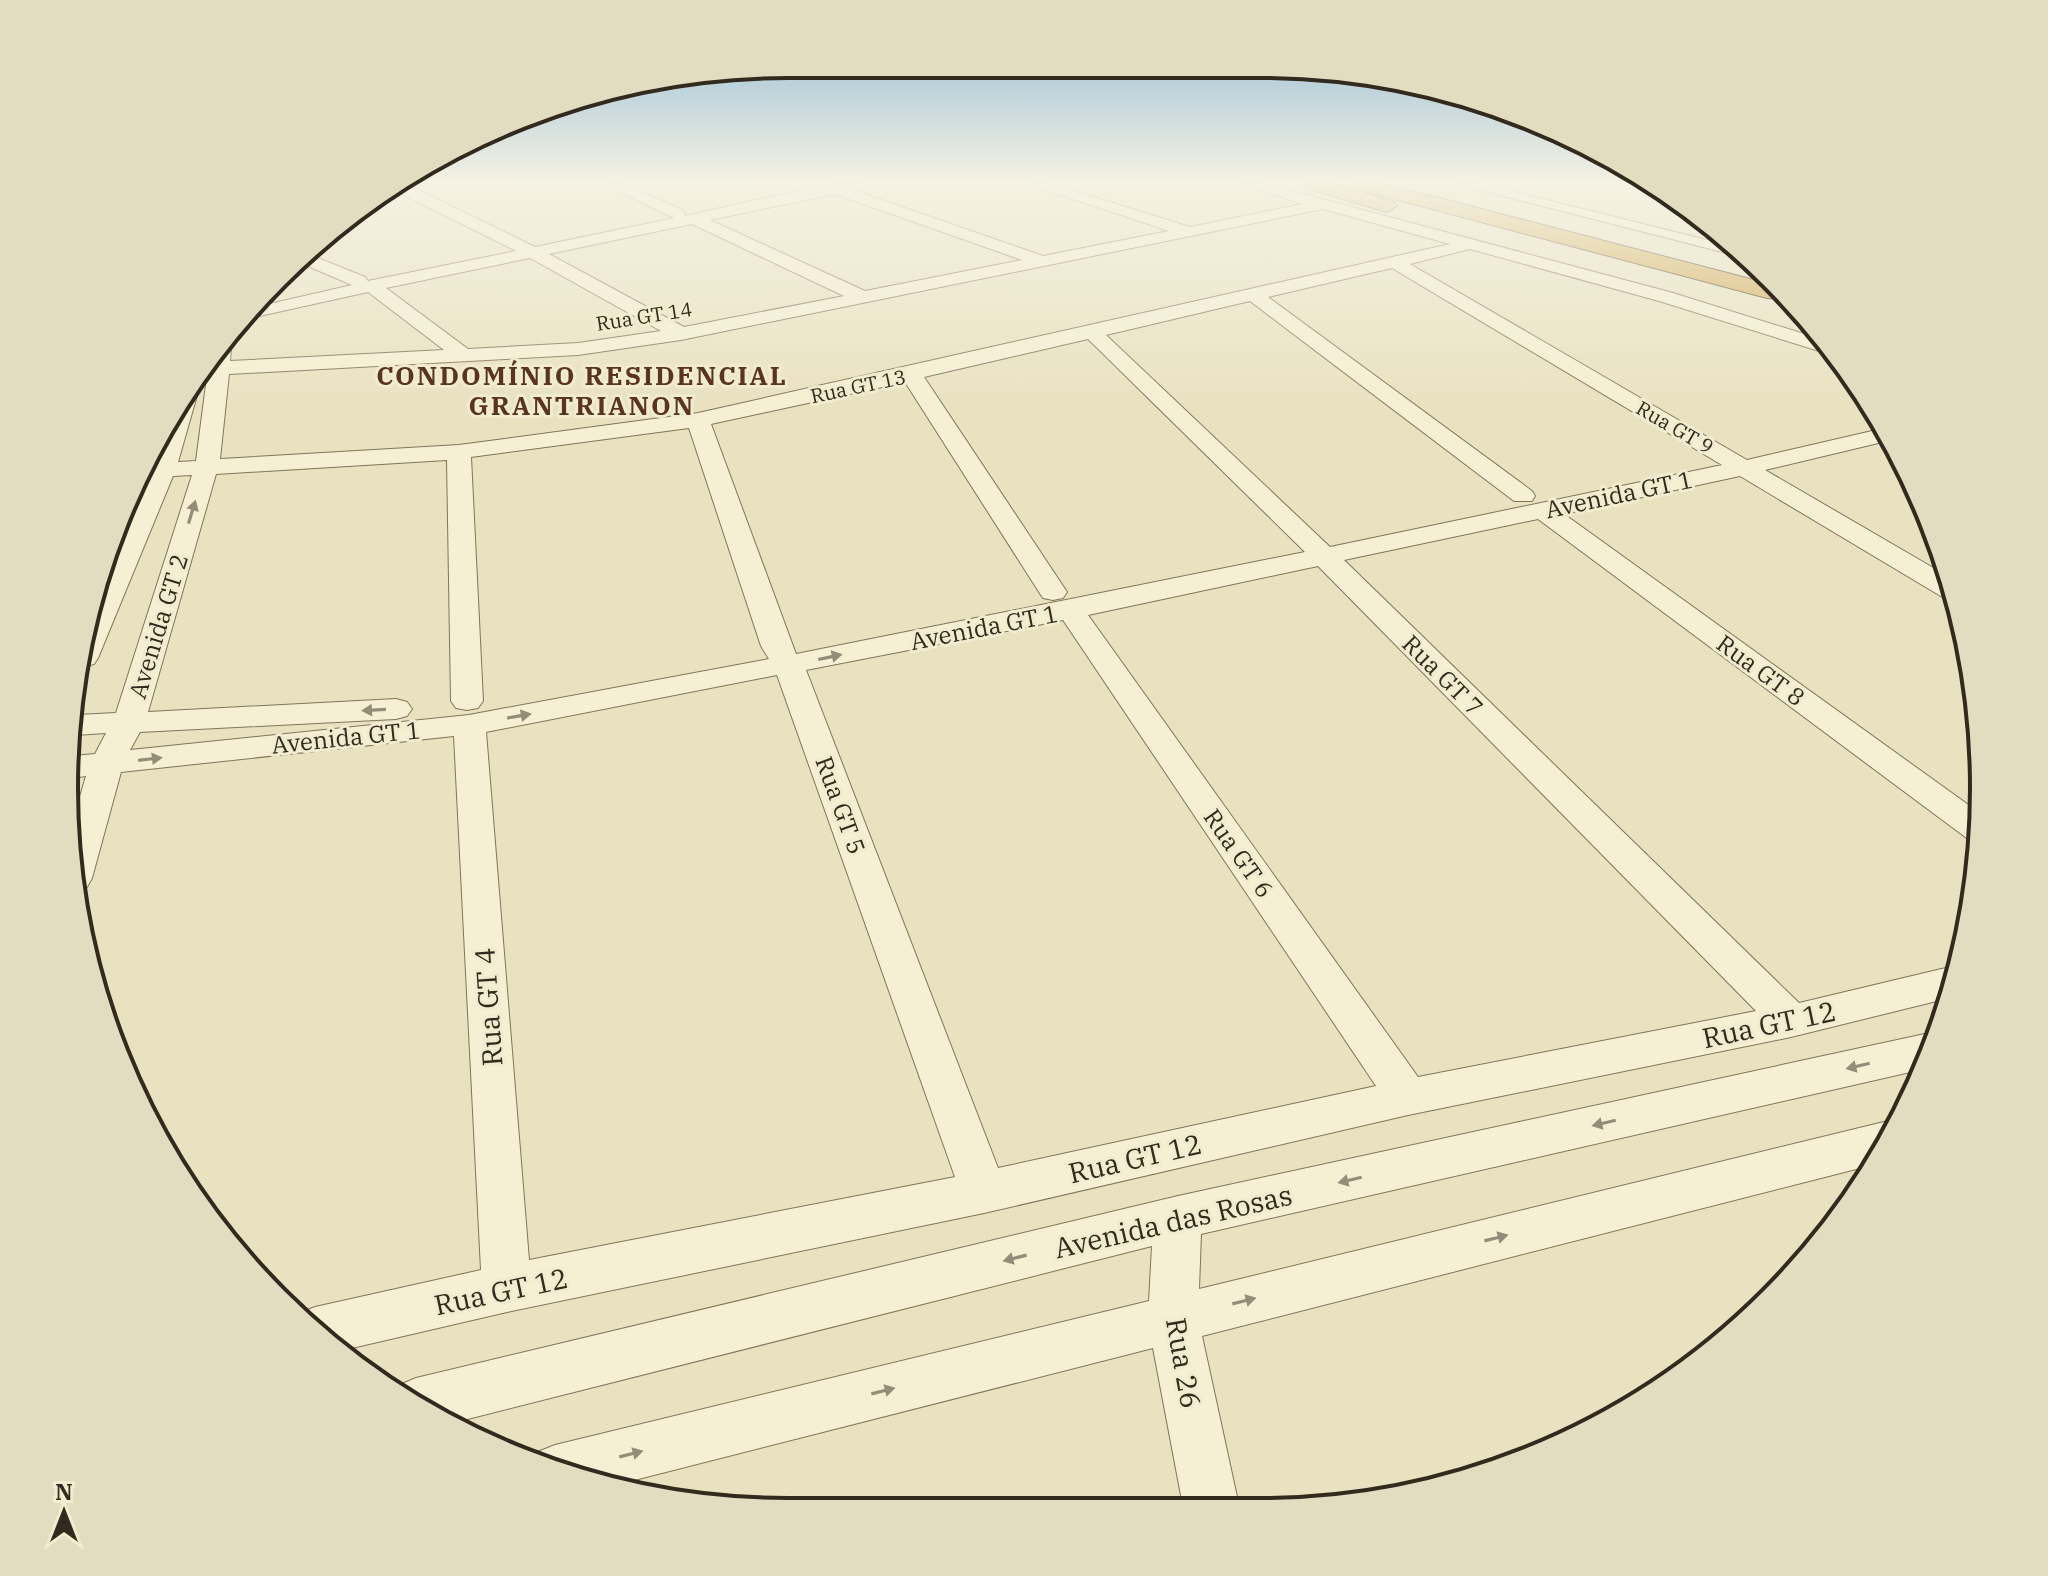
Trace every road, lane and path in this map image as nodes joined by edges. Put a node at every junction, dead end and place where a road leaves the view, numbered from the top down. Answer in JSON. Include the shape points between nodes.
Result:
{"nodes":[{"id":1,"x":486,"y":258,"type":"edge"},
{"id":2,"x":542,"y":258,"type":"edge"},
{"id":3,"x":777,"y":258,"type":"edge"},
{"id":4,"x":1031,"y":258,"type":"edge"},
{"id":5,"x":1058,"y":258,"type":"edge"},
{"id":6,"x":1418,"y":258,"type":"edge"},
{"id":7,"x":1515,"y":258,"type":"edge"},
{"id":8,"x":1610,"y":258,"type":"edge"},
{"id":9,"x":1611,"y":258,"type":"edge"},
{"id":10,"x":1689,"y":258,"type":"edge"},
{"id":11,"x":1616,"y":259,"type":"junction"},
{"id":12,"x":312,"y":261,"type":"edge"},
{"id":13,"x":1041,"y":261,"type":"junction"},
{"id":14,"x":1396,"y":263,"type":"junction"},
{"id":15,"x":1747,"y":272,"type":"edge"},
{"id":16,"x":365,"y":283,"type":"junction"},
{"id":17,"x":1255,"y":296,"type":"junction"},
{"id":18,"x":862,"y":297,"type":"junction"},
{"id":19,"x":271,"y":302,"type":"edge"},
{"id":20,"x":1778,"y":303,"type":"edge"},
{"id":21,"x":263,"y":310,"type":"edge"},
{"id":22,"x":1092,"y":332,"type":"junction"},
{"id":23,"x":681,"y":334,"type":"junction"},
{"id":24,"x":1812,"y":343,"type":"edge"},
{"id":25,"x":466,"y":357,"type":"junction"},
{"id":26,"x":221,"y":362,"type":"edge"},
{"id":27,"x":214,"y":371,"type":"edge"},
{"id":28,"x":911,"y":374,"type":"junction"},
{"id":29,"x":698,"y":420,"type":"junction"},
{"id":30,"x":1868,"y":421,"type":"edge"},
{"id":31,"x":1877,"y":436,"type":"edge"},
{"id":32,"x":459,"y":452,"type":"junction"},
{"id":33,"x":1731,"y":461,"type":"junction"},
{"id":34,"x":207,"y":465,"type":"junction"},
{"id":35,"x":153,"y":470,"type":"edge"},
{"id":36,"x":1533,"y":503,"type":"junction"},
{"id":37,"x":1313,"y":547,"type":"junction"},
{"id":38,"x":1939,"y":583,"type":"edge"},
{"id":39,"x":1062,"y":601,"type":"junction"},
{"id":40,"x":100,"y":611,"type":"edge"},
{"id":41,"x":783,"y":656,"type":"junction"},
{"id":42,"x":468,"y":713,"type":"junction"},
{"id":43,"x":129,"y":721,"type":"junction"},
{"id":44,"x":81,"y":725,"type":"edge"},
{"id":45,"x":106,"y":765,"type":"junction"},
{"id":46,"x":79,"y":767,"type":"edge"},
{"id":47,"x":1969,"y":822,"type":"edge"},
{"id":48,"x":81,"y":852,"type":"edge"},
{"id":49,"x":1942,"y":984,"type":"edge"},
{"id":50,"x":1791,"y":1021,"type":"junction"},
{"id":51,"x":1919,"y":1052,"type":"edge"},
{"id":52,"x":1408,"y":1097,"type":"junction"},
{"id":53,"x":1874,"y":1144,"type":"edge"},
{"id":54,"x":984,"y":1192,"type":"junction"},
{"id":55,"x":1178,"y":1218,"type":"junction"},
{"id":56,"x":507,"y":1288,"type":"junction"},
{"id":57,"x":1173,"y":1318,"type":"junction"},
{"id":58,"x":329,"y":1329,"type":"edge"},
{"id":59,"x":431,"y":1401,"type":"edge"},
{"id":60,"x":581,"y":1467,"type":"edge"},
{"id":61,"x":1209,"y":1498,"type":"edge"}],
"edges":[{"from":1,"to":16,"type":"street"},
{"from":2,"to":23,"type":"street"},
{"from":3,"to":18,"type":"street"},
{"from":4,"to":13,"type":"street"},
{"from":5,"to":13,"type":"street","name":"Rua GT 14"},
{"from":6,"to":14,"type":"street","name":"Rua GT 13"},
{"from":7,"to":24,"type":"street"},
{"from":8,"to":11,"type":"highway"},
{"from":9,"to":11,"type":"highway"},
{"from":10,"to":15,"type":"highway"},
{"from":11,"to":20,"type":"highway"},
{"from":12,"to":16,"type":"street"},
{"from":13,"to":18,"type":"street","name":"Rua GT 14"},
{"from":14,"to":17,"type":"street","name":"Rua GT 13"},
{"from":14,"to":33,"type":"street","name":"Rua GT 9"},
{"from":16,"to":19,"type":"street"},
{"from":16,"to":21,"type":"street"},
{"from":16,"to":25,"type":"street"},
{"from":17,"to":22,"type":"street","name":"Rua GT 13"},
{"from":17,"to":36,"type":"street","name":"Rua GT 8"},
{"from":18,"to":23,"type":"street","name":"Rua GT 14"},
{"from":22,"to":28,"type":"street","name":"Rua GT 13"},
{"from":22,"to":37,"type":"street","name":"Rua GT 7"},
{"from":23,"to":25,"type":"street","name":"Rua GT 14"},
{"from":25,"to":26,"type":"street","name":"Rua GT 14"},
{"from":27,"to":34,"type":"street","name":"Avenida GT 2"},
{"from":28,"to":29,"type":"street","name":"Rua GT 13"},
{"from":28,"to":39,"type":"street","name":"Rua GT 6"},
{"from":29,"to":32,"type":"street","name":"Rua GT 13"},
{"from":29,"to":41,"type":"street","name":"Rua GT 5"},
{"from":30,"to":33,"type":"street","name":"Avenida GT 1"},
{"from":31,"to":33,"type":"street","name":"Avenida GT 1"},
{"from":32,"to":34,"type":"street","name":"Rua GT 13"},
{"from":32,"to":42,"type":"street","name":"Rua GT 4"},
{"from":33,"to":36,"type":"street","name":"Avenida GT 1"},
{"from":33,"to":38,"type":"street","name":"Rua GT 9"},
{"from":34,"to":35,"type":"street","name":"Rua GT 13"},
{"from":43,"to":34,"type":"street","name":"Avenida GT 2","one_way":true},
{"from":35,"to":40,"type":"street","name":"Avenida GT 2"},
{"from":36,"to":37,"type":"street","name":"Avenida GT 1"},
{"from":36,"to":47,"type":"street","name":"Rua GT 8"},
{"from":37,"to":39,"type":"street","name":"Avenida GT 1"},
{"from":37,"to":50,"type":"street","name":"Rua GT 7"},
{"from":39,"to":41,"type":"street","name":"Avenida GT 1"},
{"from":39,"to":52,"type":"street","name":"Rua GT 6"},
{"from":41,"to":42,"type":"street","name":"Avenida GT 1"},
{"from":41,"to":54,"type":"street","name":"Rua GT 5"},
{"from":42,"to":43,"type":"street","name":"Avenida GT 1","one_way":true,"via":[[379,710]]},
{"from":45,"to":42,"type":"street","name":"Avenida GT 1","one_way":true},
{"from":42,"to":56,"type":"street","name":"Rua GT 4"},
{"from":43,"to":44,"type":"street","name":"Avenida GT 1"},
{"from":43,"to":45,"type":"street","name":"Avenida GT 2"},
{"from":45,"to":46,"type":"street","name":"Avenida GT 1"},
{"from":45,"to":48,"type":"street","name":"Avenida GT 2"},
{"from":49,"to":50,"type":"street","name":"Rua GT 12"},
{"from":50,"to":52,"type":"street","name":"Rua GT 12"},
{"from":51,"to":55,"type":"street","name":"Avenida das Rosas","one_way":true},
{"from":52,"to":54,"type":"street","name":"Rua GT 12"},
{"from":57,"to":53,"type":"street","one_way":true},
{"from":54,"to":56,"type":"street","name":"Rua GT 12"},
{"from":55,"to":57,"type":"street","name":"Rua 26"},
{"from":55,"to":59,"type":"street","name":"Avenida das Rosas","one_way":true},
{"from":56,"to":58,"type":"street","name":"Rua GT 12"},
{"from":60,"to":57,"type":"street","one_way":true},
{"from":57,"to":61,"type":"street","name":"Rua 26"}]}
